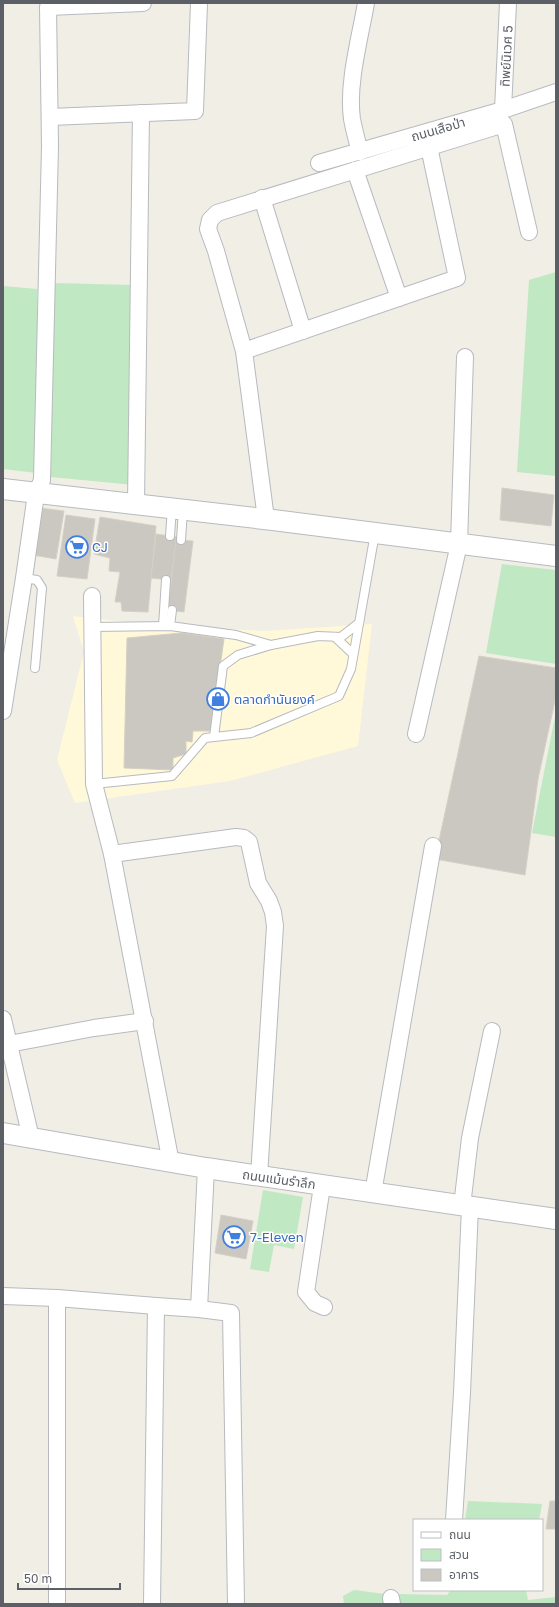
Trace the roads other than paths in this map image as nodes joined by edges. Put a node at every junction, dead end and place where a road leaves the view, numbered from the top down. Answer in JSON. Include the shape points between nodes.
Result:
{"nodes":[{"id":1,"x":143,"y":3,"type":"edge"},
{"id":2,"x":199,"y":3,"type":"edge"},
{"id":3,"x":366,"y":3,"type":"edge"},
{"id":4,"x":508,"y":3,"type":"edge"},
{"id":5,"x":556,"y":92,"type":"edge"},
{"id":6,"x":503,"y":110,"type":"junction"},
{"id":7,"x":142,"y":113,"type":"junction"},
{"id":8,"x":50,"y":117,"type":"junction"},
{"id":9,"x":429,"y":147,"type":"junction"},
{"id":10,"x":360,"y":152,"type":"junction"},
{"id":11,"x":320,"y":163,"type":"dead end"},
{"id":12,"x":355,"y":170,"type":"junction"},
{"id":13,"x":262,"y":198,"type":"junction"},
{"id":14,"x":529,"y":232,"type":"dead end"},
{"id":15,"x":399,"y":298,"type":"junction"},
{"id":16,"x":303,"y":331,"type":"junction"},
{"id":17,"x":244,"y":351,"type":"junction"},
{"id":18,"x":465,"y":357,"type":"dead end"},
{"id":19,"x":3,"y":489,"type":"edge"},
{"id":20,"x":36,"y":494,"type":"junction"},
{"id":21,"x":136,"y":504,"type":"junction"},
{"id":22,"x":178,"y":509,"type":"junction"},
{"id":23,"x":266,"y":519,"type":"junction"},
{"id":24,"x":375,"y":533,"type":"junction"},
{"id":25,"x":170,"y":536,"type":"dead end"},
{"id":26,"x":182,"y":540,"type":"dead end"},
{"id":27,"x":459,"y":544,"type":"junction"},
{"id":28,"x":556,"y":556,"type":"edge"},
{"id":29,"x":24,"y":578,"type":"junction"},
{"id":30,"x":166,"y":580,"type":"dead end"},
{"id":31,"x":92,"y":596,"type":"dead end"},
{"id":32,"x":172,"y":610,"type":"dead end"},
{"id":33,"x":359,"y":622,"type":"junction"},
{"id":34,"x":167,"y":626,"type":"junction"},
{"id":35,"x":92,"y":627,"type":"junction"},
{"id":36,"x":336,"y":637,"type":"junction"},
{"id":37,"x":271,"y":645,"type":"junction"},
{"id":38,"x":353,"y":654,"type":"junction"},
{"id":39,"x":35,"y":668,"type":"dead end"},
{"id":40,"x":3,"y":711,"type":"edge"},
{"id":41,"x":416,"y":734,"type":"dead end"},
{"id":42,"x":214,"y":737,"type":"junction"},
{"id":43,"x":94,"y":784,"type":"junction"},
{"id":44,"x":433,"y":846,"type":"dead end"},
{"id":45,"x":112,"y":854,"type":"junction"},
{"id":46,"x":3,"y":1019,"type":"edge"},
{"id":47,"x":145,"y":1021,"type":"junction"},
{"id":48,"x":492,"y":1031,"type":"dead end"},
{"id":49,"x":9,"y":1044,"type":"junction"},
{"id":50,"x":3,"y":1133,"type":"edge"},
{"id":51,"x":31,"y":1138,"type":"junction"},
{"id":52,"x":171,"y":1163,"type":"junction"},
{"id":53,"x":206,"y":1168,"type":"junction"},
{"id":54,"x":259,"y":1176,"type":"junction"},
{"id":55,"x":322,"y":1186,"type":"junction"},
{"id":56,"x":373,"y":1193,"type":"junction"},
{"id":57,"x":466,"y":1207,"type":"junction"},
{"id":58,"x":556,"y":1219,"type":"edge"},
{"id":59,"x":3,"y":1296,"type":"edge"},
{"id":60,"x":57,"y":1298,"type":"junction"},
{"id":61,"x":156,"y":1306,"type":"junction"},
{"id":62,"x":324,"y":1307,"type":"dead end"},
{"id":63,"x":199,"y":1309,"type":"junction"},
{"id":64,"x":454,"y":1519,"type":"edge"},
{"id":65,"x":57,"y":1604,"type":"edge"},
{"id":66,"x":152,"y":1604,"type":"edge"},
{"id":67,"x":236,"y":1604,"type":"edge"}],
"edges":[{"from":1,"to":8,"type":"street","via":[[48,6]]},
{"from":2,"to":7,"type":"street","via":[[195,112]]},
{"from":3,"to":10,"type":"street","via":[[351,102],[352,119]]},
{"from":4,"to":6,"type":"street","name":"ทิพย์นิเวศ 5"},
{"from":5,"to":6,"type":"street","name":"ถนนเสือป่า"},
{"from":6,"to":10,"type":"street","name":"ถนนเสือป่า"},
{"from":7,"to":8,"type":"street"},
{"from":7,"to":21,"type":"street"},
{"from":8,"to":20,"type":"street","via":[[42,480]]},
{"from":9,"to":12,"type":"street"},
{"from":9,"to":14,"type":"street","via":[[504,124]]},
{"from":9,"to":15,"type":"street","via":[[457,278]]},
{"from":10,"to":11,"type":"street","name":"ถนนเสือป่า"},
{"from":12,"to":13,"type":"street"},
{"from":12,"to":15,"type":"street"},
{"from":13,"to":16,"type":"street"},
{"from":13,"to":17,"type":"street","via":[[216,213],[210,220],[208,229]]},
{"from":15,"to":16,"type":"street"},
{"from":16,"to":17,"type":"street"},
{"from":17,"to":23,"type":"street"},
{"from":18,"to":27,"type":"street"},
{"from":19,"to":20,"type":"street"},
{"from":20,"to":21,"type":"street"},
{"from":20,"to":29,"type":"street"},
{"from":21,"to":22,"type":"street"},
{"from":22,"to":23,"type":"street"},
{"from":22,"to":25,"type":"lane"},
{"from":22,"to":26,"type":"lane"},
{"from":23,"to":24,"type":"street"},
{"from":24,"to":27,"type":"street"},
{"from":24,"to":33,"type":"lane"},
{"from":27,"to":28,"type":"street"},
{"from":27,"to":41,"type":"street"},
{"from":29,"to":39,"type":"lane","via":[[37,580],[42,588]]},
{"from":29,"to":40,"type":"street"},
{"from":30,"to":34,"type":"lane"},
{"from":31,"to":35,"type":"street"},
{"from":32,"to":34,"type":"lane"},
{"from":33,"to":36,"type":"lane","via":[[341,637]]},
{"from":33,"to":38,"type":"lane"},
{"from":34,"to":35,"type":"lane"},
{"from":34,"to":37,"type":"lane","via":[[236,635]]},
{"from":35,"to":43,"type":"street"},
{"from":36,"to":37,"type":"lane","via":[[318,636]]},
{"from":36,"to":38,"type":"lane"},
{"from":37,"to":42,"type":"lane","via":[[238,655],[224,666]]},
{"from":38,"to":42,"type":"lane","via":[[339,696],[251,733]]},
{"from":42,"to":43,"type":"lane","via":[[205,738],[172,776]]},
{"from":43,"to":45,"type":"street"},
{"from":44,"to":56,"type":"street"},
{"from":45,"to":47,"type":"street"},
{"from":45,"to":54,"type":"street","via":[[236,837],[249,842],[258,883],[271,907],[275,926]]},
{"from":46,"to":49,"type":"street"},
{"from":47,"to":49,"type":"street"},
{"from":47,"to":52,"type":"street"},
{"from":48,"to":57,"type":"street","via":[[470,1138]]},
{"from":49,"to":51,"type":"street"},
{"from":50,"to":51,"type":"street","name":"ถนนแม้นรำลึก"},
{"from":51,"to":52,"type":"street","name":"ถนนแม้นรำลึก"},
{"from":52,"to":53,"type":"street","name":"ถนนแม้นรำลึก"},
{"from":53,"to":54,"type":"street","name":"ถนนแม้นรำลึก"},
{"from":53,"to":63,"type":"street"},
{"from":54,"to":55,"type":"street","name":"ถนนแม้นรำลึก"},
{"from":55,"to":56,"type":"street","name":"ถนนแม้นรำลึก"},
{"from":55,"to":62,"type":"street","via":[[306,1292],[315,1303]]},
{"from":56,"to":57,"type":"street","name":"ถนนแม้นรำลึก"},
{"from":57,"to":58,"type":"street","name":"ถนนแม้นรำลึก"},
{"from":57,"to":64,"type":"street","via":[[462,1385]]},
{"from":59,"to":60,"type":"street"},
{"from":60,"to":61,"type":"street"},
{"from":60,"to":65,"type":"street"},
{"from":61,"to":63,"type":"street"},
{"from":61,"to":66,"type":"street"},
{"from":63,"to":67,"type":"street","via":[[231,1313]]}]}
